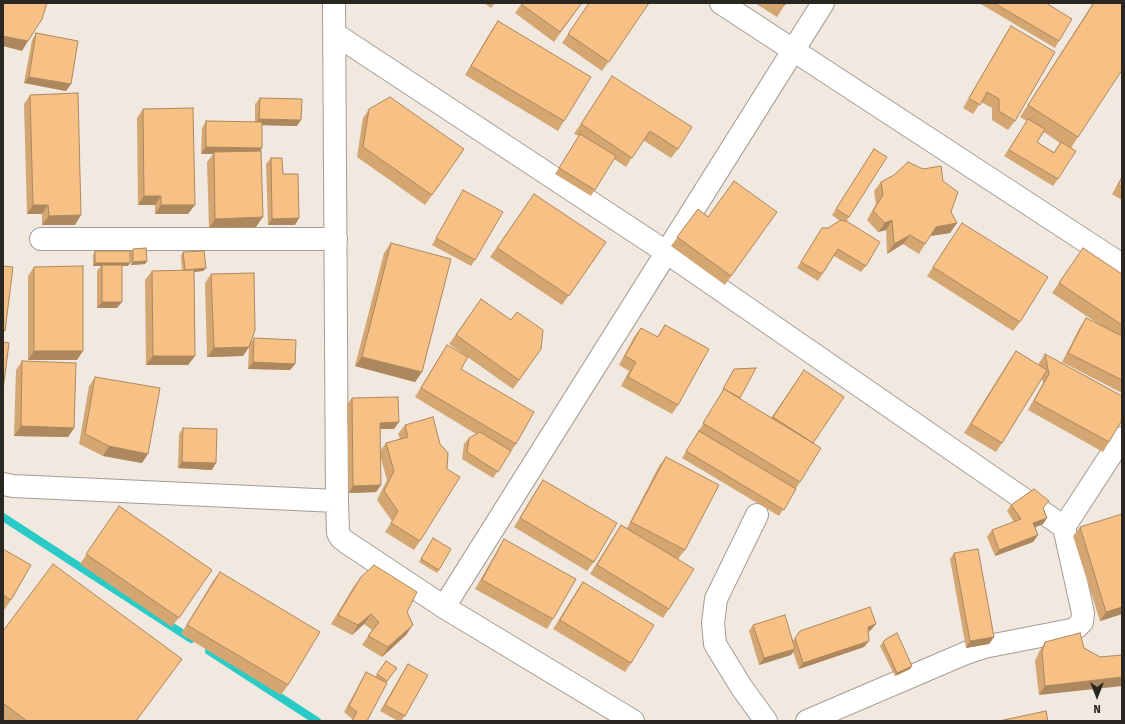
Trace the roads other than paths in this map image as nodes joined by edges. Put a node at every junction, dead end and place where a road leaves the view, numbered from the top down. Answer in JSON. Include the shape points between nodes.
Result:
{"nodes":[{"id":1,"x":334,"y":3,"type":"edge"},
{"id":2,"x":722,"y":3,"type":"edge"},
{"id":3,"x":822,"y":3,"type":"edge"},
{"id":4,"x":335,"y":34,"type":"junction"},
{"id":5,"x":794,"y":49,"type":"junction"},
{"id":6,"x":336,"y":239,"type":"junction"},
{"id":7,"x":41,"y":240,"type":"dead end"},
{"id":8,"x":666,"y":252,"type":"junction"},
{"id":9,"x":1122,"y":265,"type":"edge"},
{"id":10,"x":1122,"y":438,"type":"edge"},
{"id":11,"x":3,"y":484,"type":"edge"},
{"id":12,"x":337,"y":502,"type":"junction"},
{"id":13,"x":757,"y":515,"type":"dead end"},
{"id":14,"x":1064,"y":527,"type":"junction"},
{"id":15,"x":444,"y":607,"type":"junction"},
{"id":16,"x":633,"y":721,"type":"edge"},
{"id":17,"x":766,"y":721,"type":"edge"},
{"id":18,"x":807,"y":721,"type":"edge"}],
"edges":[{"from":1,"to":4,"type":"street"},
{"from":2,"to":5,"type":"street"},
{"from":3,"to":5,"type":"street"},
{"from":4,"to":6,"type":"street"},
{"from":4,"to":8,"type":"street"},
{"from":5,"to":8,"type":"street"},
{"from":5,"to":9,"type":"street"},
{"from":6,"to":7,"type":"street"},
{"from":6,"to":12,"type":"street"},
{"from":8,"to":14,"type":"street"},
{"from":8,"to":15,"type":"street"},
{"from":10,"to":14,"type":"street"},
{"from":11,"to":12,"type":"street"},
{"from":12,"to":15,"type":"street","via":[[338,532],[342,538]]},
{"from":13,"to":17,"type":"street","via":[[716,599],[713,623],[715,644]]},
{"from":14,"to":18,"type":"street","via":[[1083,613],[1082,622],[1077,627],[966,653]]},
{"from":15,"to":16,"type":"street"}]}
